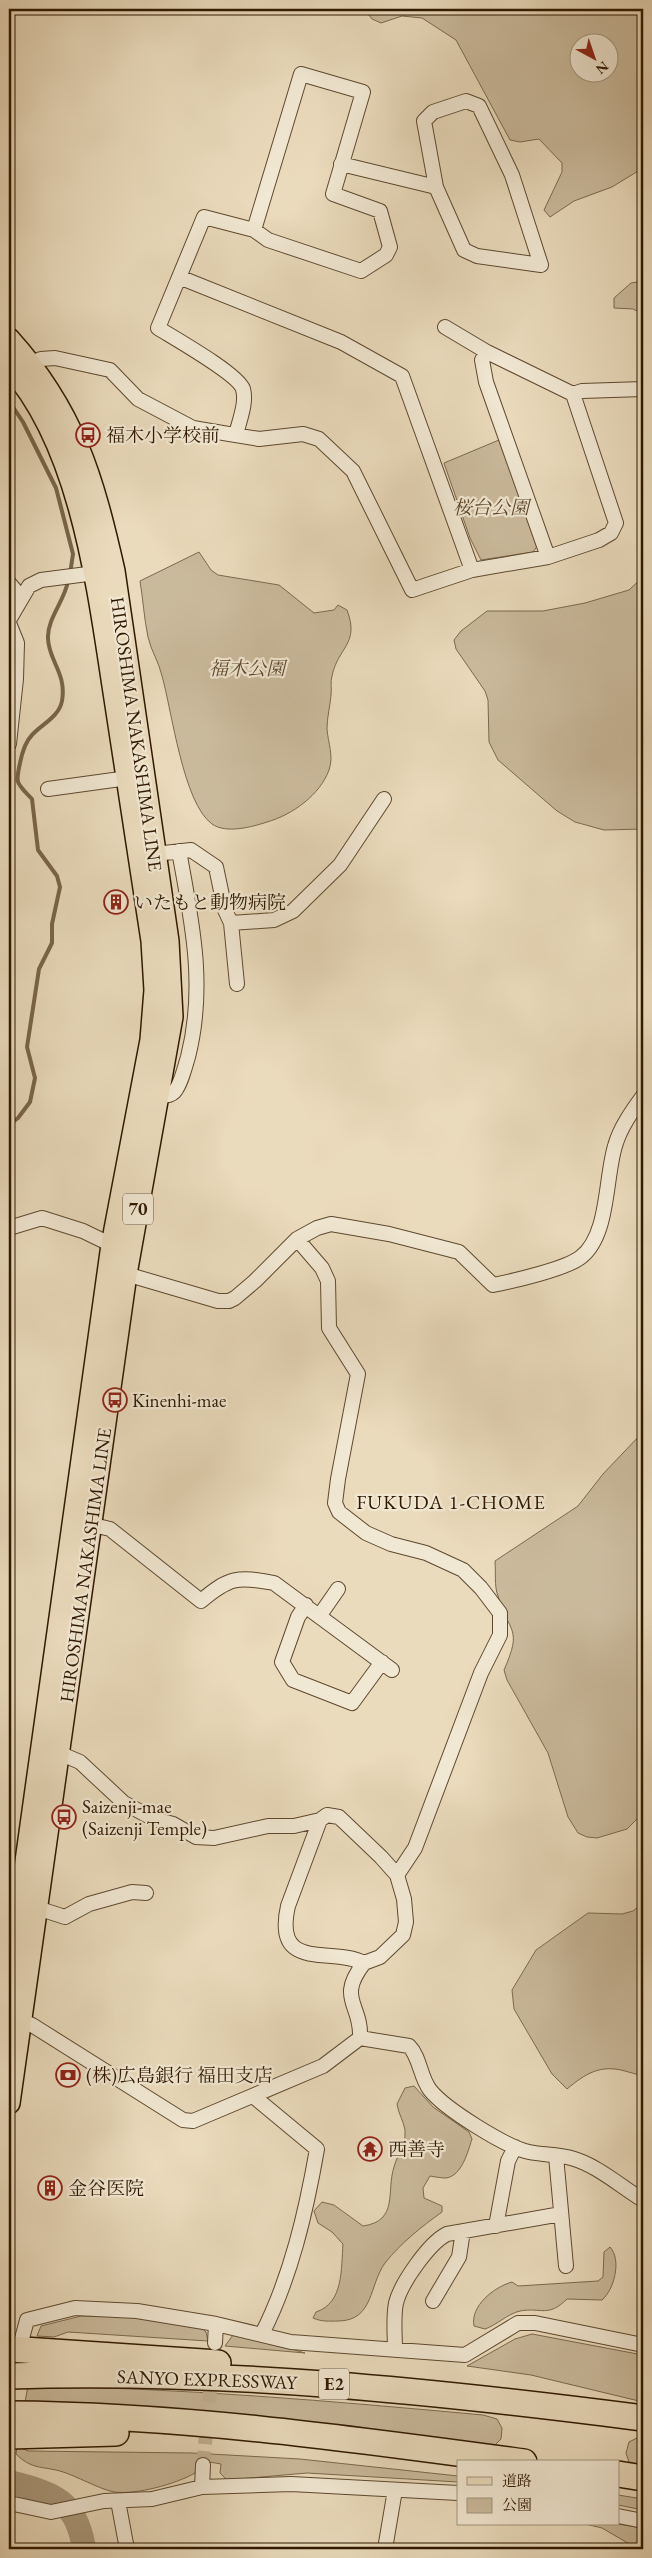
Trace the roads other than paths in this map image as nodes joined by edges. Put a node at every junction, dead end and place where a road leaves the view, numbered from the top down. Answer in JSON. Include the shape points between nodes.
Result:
{"nodes":[{"id":1,"x":341,"y":164,"type":"junction"},
{"id":2,"x":436,"y":187,"type":"junction"},
{"id":3,"x":254,"y":230,"type":"junction"},
{"id":4,"x":179,"y":277,"type":"junction"},
{"id":5,"x":445,"y":327,"type":"dead end"},
{"id":6,"x":9,"y":339,"type":"edge"},
{"id":7,"x":487,"y":352,"type":"junction"},
{"id":8,"x":18,"y":366,"type":"edge"},
{"id":9,"x":643,"y":389,"type":"edge"},
{"id":10,"x":573,"y":394,"type":"junction"},
{"id":11,"x":236,"y":435,"type":"junction"},
{"id":12,"x":548,"y":557,"type":"junction"},
{"id":13,"x":472,"y":570,"type":"junction"},
{"id":14,"x":105,"y":572,"type":"junction"},
{"id":15,"x":9,"y":584,"type":"edge"},
{"id":16,"x":21,"y":597,"type":"junction"},
{"id":17,"x":9,"y":622,"type":"edge"},
{"id":18,"x":9,"y":744,"type":"edge"},
{"id":19,"x":135,"y":777,"type":"junction"},
{"id":20,"x":48,"y":788,"type":"dead end"},
{"id":21,"x":384,"y":799,"type":"dead end"},
{"id":22,"x":179,"y":852,"type":"junction"},
{"id":23,"x":155,"y":854,"type":"junction"},
{"id":24,"x":232,"y":923,"type":"junction"},
{"id":25,"x":237,"y":984,"type":"dead end"},
{"id":26,"x":150,"y":1095,"type":"junction"},
{"id":27,"x":643,"y":1096,"type":"edge"},
{"id":28,"x":9,"y":1228,"type":"edge"},
{"id":29,"x":297,"y":1239,"type":"junction"},
{"id":30,"x":112,"y":1245,"type":"junction"},
{"id":31,"x":117,"y":1273,"type":"junction"},
{"id":32,"x":82,"y":1523,"type":"junction"},
{"id":33,"x":338,"y":1588,"type":"dead end"},
{"id":34,"x":306,"y":1605,"type":"junction"},
{"id":35,"x":320,"y":1615,"type":"junction"},
{"id":36,"x":51,"y":1750,"type":"junction"},
{"id":37,"x":320,"y":1820,"type":"junction"},
{"id":38,"x":397,"y":1875,"type":"junction"},
{"id":39,"x":146,"y":1893,"type":"dead end"},
{"id":40,"x":37,"y":1908,"type":"junction"},
{"id":41,"x":18,"y":1943,"type":"edge"},
{"id":42,"x":364,"y":1963,"type":"junction"},
{"id":43,"x":9,"y":1984,"type":"edge"},
{"id":44,"x":15,"y":2016,"type":"edge"},
{"id":45,"x":360,"y":2038,"type":"junction"},
{"id":46,"x":253,"y":2096,"type":"junction"},
{"id":47,"x":9,"y":2103,"type":"edge"},
{"id":48,"x":515,"y":2147,"type":"junction"},
{"id":49,"x":556,"y":2156,"type":"junction"},
{"id":50,"x":643,"y":2200,"type":"edge"},
{"id":51,"x":561,"y":2214,"type":"junction"},
{"id":52,"x":496,"y":2226,"type":"junction"},
{"id":53,"x":463,"y":2232,"type":"junction"},
{"id":54,"x":566,"y":2266,"type":"dead end"},
{"id":55,"x":433,"y":2301,"type":"dead end"},
{"id":56,"x":216,"y":2324,"type":"junction"},
{"id":57,"x":262,"y":2334,"type":"junction"},
{"id":58,"x":215,"y":2343,"type":"dead end"},
{"id":59,"x":643,"y":2345,"type":"edge"},
{"id":60,"x":16,"y":2347,"type":"edge"},
{"id":61,"x":395,"y":2350,"type":"junction"},
{"id":62,"x":16,"y":2375,"type":"edge"},
{"id":63,"x":498,"y":2400,"type":"junction"},
{"id":64,"x":643,"y":2418,"type":"edge"},
{"id":65,"x":14,"y":2425,"type":"edge"},
{"id":66,"x":508,"y":2460,"type":"edge"},
{"id":67,"x":203,"y":2465,"type":"tunnel mouth"},
{"id":68,"x":620,"y":2474,"type":"edge"},
{"id":69,"x":643,"y":2478,"type":"edge"},
{"id":70,"x":202,"y":2488,"type":"junction"},
{"id":71,"x":395,"y":2490,"type":"junction"},
{"id":72,"x":457,"y":2493,"type":"edge"},
{"id":73,"x":118,"y":2501,"type":"junction"},
{"id":74,"x":9,"y":2502,"type":"edge"},
{"id":75,"x":620,"y":2516,"type":"edge"},
{"id":76,"x":643,"y":2521,"type":"edge"},
{"id":77,"x":127,"y":2549,"type":"edge"},
{"id":78,"x":385,"y":2549,"type":"edge"}],
"edges":[{"from":1,"to":2,"type":"street"},
{"from":1,"to":3,"type":"street","via":[[333,194],[380,211],[390,247],[386,255],[361,271],[268,240]]},
{"from":1,"to":3,"type":"street","via":[[363,92],[301,74]]},
{"from":2,"to":2,"type":"street","via":[[464,250],[477,256],[541,265],[512,175],[479,106],[466,101],[433,112],[424,121]]},
{"from":3,"to":4,"type":"street","via":[[204,217]]},
{"from":4,"to":11,"type":"street","via":[[158,328],[230,373],[243,388],[244,401]]},
{"from":4,"to":13,"type":"street","via":[[341,342],[402,376]]},
{"from":5,"to":7,"type":"street"},
{"from":6,"to":8,"type":"main road","name":"HIROSHIMA NAKASHIMA LINE","number":"70"},
{"from":7,"to":10,"type":"street"},
{"from":7,"to":12,"type":"street","via":[[482,360],[486,382]]},
{"from":8,"to":11,"type":"street","via":[[55,358],[110,370],[138,399],[173,418],[193,428]]},
{"from":8,"to":14,"type":"main road","name":"HIROSHIMA NAKASHIMA LINE","number":"70","via":[[62,410],[85,460],[101,515]]},
{"from":9,"to":10,"type":"street"},
{"from":10,"to":12,"type":"street","via":[[616,522],[611,533],[599,540]]},
{"from":11,"to":13,"type":"street","via":[[259,439],[302,434],[319,438],[353,471],[412,590]]},
{"from":12,"to":13,"type":"street"},
{"from":14,"to":16,"type":"street","via":[[41,580],[29,586]]},
{"from":14,"to":19,"type":"main road","name":"HIROSHIMA NAKASHIMA LINE","number":"70"},
{"from":15,"to":16,"type":"street"},
{"from":16,"to":17,"type":"street"},
{"from":17,"to":18,"type":"street","via":[[17,643]]},
{"from":19,"to":20,"type":"street"},
{"from":19,"to":23,"type":"main road","name":"HIROSHIMA NAKASHIMA LINE","number":"70"},
{"from":19,"to":26,"type":"main road","name":"HIROSHIMA NAKASHIMA LINE","number":"70","via":[[155,990]]},
{"from":21,"to":24,"type":"street","via":[[340,866],[294,912],[274,920]]},
{"from":22,"to":23,"type":"street"},
{"from":22,"to":24,"type":"street","via":[[191,850],[216,867],[225,910]]},
{"from":22,"to":26,"type":"street","via":[[196,952],[195,1027],[186,1065],[175,1092]]},
{"from":23,"to":26,"type":"main road","name":"HIROSHIMA NAKASHIMA LINE","number":"70","via":[[168,941],[172,1017]]},
{"from":24,"to":25,"type":"street"},
{"from":26,"to":30,"type":"main road","name":"HIROSHIMA NAKASHIMA LINE","number":"70"},
{"from":26,"to":31,"type":"main road","name":"HIROSHIMA NAKASHIMA LINE","number":"70"},
{"from":27,"to":29,"type":"street","via":[[630,1114],[616,1144],[594,1241],[580,1258],[525,1279],[493,1285],[459,1252],[389,1234],[331,1224]]},
{"from":28,"to":30,"type":"street","via":[[42,1218]]},
{"from":29,"to":31,"type":"street","via":[[255,1281],[229,1301]]},
{"from":29,"to":38,"type":"street","via":[[322,1268],[328,1281],[328,1328],[358,1374],[338,1479],[336,1503],[339,1512],[366,1533],[391,1544],[426,1553],[463,1570],[500,1614],[500,1635],[481,1673],[415,1848]]},
{"from":30,"to":31,"type":"main road","name":"HIROSHIMA NAKASHIMA LINE","number":"70"},
{"from":31,"to":32,"type":"main road","name":"HIROSHIMA NAKASHIMA LINE","number":"70"},
{"from":32,"to":34,"type":"street","via":[[110,1529],[201,1601],[221,1584],[234,1579],[257,1579],[274,1582]]},
{"from":32,"to":36,"type":"main road","name":"HIROSHIMA NAKASHIMA LINE","number":"70"},
{"from":33,"to":35,"type":"street"},
{"from":34,"to":35,"type":"street"},
{"from":34,"to":35,"type":"street","via":[[298,1617],[282,1662],[293,1680],[352,1703],[387,1666]]},
{"from":36,"to":37,"type":"street","via":[[80,1762],[124,1803],[196,1837],[214,1838],[268,1826],[294,1826]]},
{"from":36,"to":40,"type":"main road","name":"HIROSHIMA NAKASHIMA LINE","number":"70"},
{"from":36,"to":41,"type":"main road","name":"HIROSHIMA NAKASHIMA LINE","number":"70"},
{"from":37,"to":38,"type":"street","via":[[327,1815],[339,1817]]},
{"from":37,"to":42,"type":"street","via":[[288,1906],[284,1921],[288,1937],[297,1950],[310,1955],[355,1958]]},
{"from":38,"to":42,"type":"street","via":[[404,1899],[406,1922],[403,1935],[380,1957]]},
{"from":39,"to":40,"type":"street","via":[[132,1892],[89,1904],[65,1917]]},
{"from":40,"to":41,"type":"main road","name":"HIROSHIMA NAKASHIMA LINE","number":"70"},
{"from":41,"to":43,"type":"main road","name":"HIROSHIMA NAKASHIMA LINE","number":"70"},
{"from":41,"to":44,"type":"main road","name":"HIROSHIMA NAKASHIMA LINE","number":"70"},
{"from":42,"to":45,"type":"street","via":[[350,1988]]},
{"from":44,"to":46,"type":"street","via":[[184,2120],[193,2121]]},
{"from":44,"to":47,"type":"main road","name":"HIROSHIMA NAKASHIMA LINE","number":"70"},
{"from":45,"to":46,"type":"street","via":[[323,2066]]},
{"from":45,"to":48,"type":"street","via":[[409,2046],[430,2090],[472,2122]]},
{"from":46,"to":57,"type":"street","via":[[317,2149],[310,2191],[296,2241]]},
{"from":48,"to":49,"type":"street"},
{"from":48,"to":52,"type":"street","via":[[508,2161]]},
{"from":49,"to":50,"type":"street","via":[[572,2158],[587,2165]]},
{"from":49,"to":51,"type":"street"},
{"from":51,"to":52,"type":"street"},
{"from":51,"to":54,"type":"street"},
{"from":52,"to":53,"type":"street"},
{"from":53,"to":55,"type":"street","via":[[458,2257]]},
{"from":53,"to":61,"type":"street","via":[[447,2234],[430,2246],[401,2291],[395,2316]]},
{"from":56,"to":57,"type":"street"},
{"from":56,"to":58,"type":"street"},
{"from":56,"to":60,"type":"street","via":[[137,2311],[75,2308],[27,2320],[20,2346]]},
{"from":57,"to":61,"type":"street","via":[[292,2342]]},
{"from":59,"to":61,"type":"street","via":[[556,2326],[518,2323],[465,2355]]},
{"from":60,"to":63,"type":"highway","via":[[405,2381]]},
{"from":62,"to":63,"type":"highway","name":"SANYO EXPRESSWAY","number":"E2","via":[[220,2378]]},
{"from":63,"to":64,"type":"highway","name":"SANYO EXPRESSWAY","number":"E2"},
{"from":65,"to":66,"type":"highway","via":[[326,2438]]},
{"from":67,"to":70,"type":"street"},
{"from":68,"to":69,"type":"highway"},
{"from":70,"to":71,"type":"street","via":[[291,2484]]},
{"from":70,"to":73,"type":"street","via":[[152,2499]]},
{"from":71,"to":72,"type":"street"},
{"from":71,"to":78,"type":"street"},
{"from":73,"to":74,"type":"street","via":[[52,2512]]},
{"from":73,"to":77,"type":"street"},
{"from":75,"to":76,"type":"street"}]}
